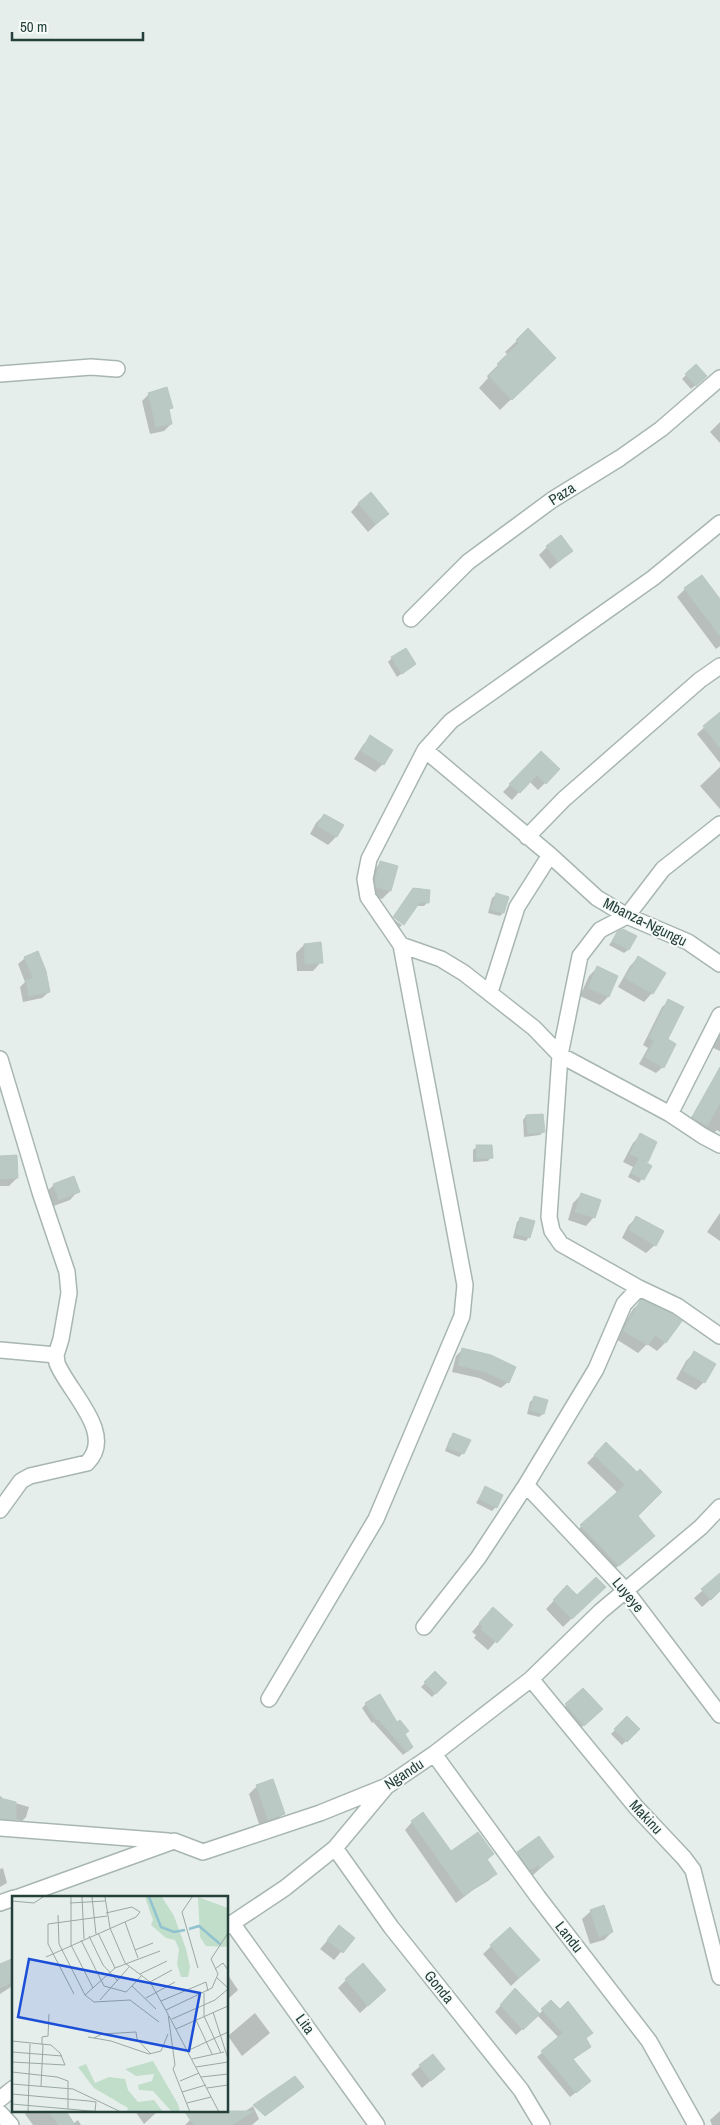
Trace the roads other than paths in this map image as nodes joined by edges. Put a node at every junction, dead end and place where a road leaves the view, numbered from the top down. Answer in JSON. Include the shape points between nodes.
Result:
{"nodes":[{"id":1,"x":117,"y":369,"type":"dead end"},
{"id":2,"x":0,"y":374,"type":"edge"},
{"id":3,"x":720,"y":378,"type":"edge"},
{"id":4,"x":720,"y":523,"type":"edge"},
{"id":5,"x":410,"y":619,"type":"dead end"},
{"id":6,"x":720,"y":666,"type":"edge"},
{"id":7,"x":425,"y":750,"type":"junction"},
{"id":8,"x":720,"y":824,"type":"edge"},
{"id":9,"x":527,"y":837,"type":"junction"},
{"id":10,"x":550,"y":855,"type":"junction"},
{"id":11,"x":627,"y":916,"type":"junction"},
{"id":12,"x":401,"y":945,"type":"junction"},
{"id":13,"x":720,"y":964,"type":"edge"},
{"id":14,"x":490,"y":992,"type":"junction"},
{"id":15,"x":720,"y":1015,"type":"edge"},
{"id":16,"x":560,"y":1055,"type":"junction"},
{"id":17,"x":0,"y":1059,"type":"edge"},
{"id":18,"x":670,"y":1114,"type":"junction"},
{"id":19,"x":720,"y":1145,"type":"edge"},
{"id":20,"x":638,"y":1288,"type":"junction"},
{"id":21,"x":720,"y":1336,"type":"edge"},
{"id":22,"x":0,"y":1350,"type":"edge"},
{"id":23,"x":56,"y":1355,"type":"junction"},
{"id":24,"x":526,"y":1485,"type":"junction"},
{"id":25,"x":720,"y":1507,"type":"edge"},
{"id":26,"x":0,"y":1510,"type":"edge"},
{"id":27,"x":626,"y":1591,"type":"junction"},
{"id":28,"x":424,"y":1627,"type":"dead end"},
{"id":29,"x":531,"y":1679,"type":"junction"},
{"id":30,"x":269,"y":1699,"type":"dead end"},
{"id":31,"x":720,"y":1715,"type":"edge"},
{"id":32,"x":434,"y":1754,"type":"junction"},
{"id":33,"x":387,"y":1786,"type":"junction"},
{"id":34,"x":0,"y":1828,"type":"edge"},
{"id":35,"x":174,"y":1842,"type":"junction"},
{"id":36,"x":335,"y":1848,"type":"junction"},
{"id":37,"x":21,"y":1896,"type":"edge"},
{"id":38,"x":12,"y":1899,"type":"edge"},
{"id":39,"x":0,"y":1903,"type":"edge"},
{"id":40,"x":230,"y":1924,"type":"edge"},
{"id":41,"x":720,"y":1977,"type":"edge"},
{"id":42,"x":12,"y":2090,"type":"edge"},
{"id":43,"x":0,"y":2099,"type":"edge"},
{"id":44,"x":0,"y":2113,"type":"edge"},
{"id":45,"x":11,"y":2125,"type":"edge"},
{"id":46,"x":377,"y":2125,"type":"edge"},
{"id":47,"x":542,"y":2125,"type":"edge"},
{"id":48,"x":696,"y":2125,"type":"edge"}],
"edges":[{"from":1,"to":2,"type":"street","via":[[91,367]]},
{"from":3,"to":5,"type":"street","name":"Paza","via":[[661,430],[552,500],[468,562]]},
{"from":4,"to":7,"type":"street","via":[[653,578],[451,721]]},
{"from":6,"to":9,"type":"street","via":[[564,799]]},
{"from":7,"to":9,"type":"street","name":"Mbanza-Ngungu"},
{"from":7,"to":12,"type":"street","via":[[370,859],[364,879],[368,897]]},
{"from":8,"to":11,"type":"street","via":[[663,869]]},
{"from":9,"to":10,"type":"street","name":"Mbanza-Ngungu"},
{"from":10,"to":11,"type":"street","name":"Mbanza-Ngungu","via":[[597,898]]},
{"from":10,"to":14,"type":"street","via":[[517,907]]},
{"from":11,"to":13,"type":"street","name":"Mbanza-Ngungu","via":[[688,942]]},
{"from":11,"to":16,"type":"street","via":[[600,930],[580,956]]},
{"from":12,"to":14,"type":"street","via":[[441,959]]},
{"from":12,"to":30,"type":"street","via":[[465,1285],[462,1316],[376,1519]]},
{"from":14,"to":16,"type":"street","via":[[534,1028]]},
{"from":15,"to":18,"type":"street"},
{"from":16,"to":18,"type":"street"},
{"from":16,"to":20,"type":"street","via":[[549,1217],[552,1231],[561,1244]]},
{"from":17,"to":23,"type":"street","via":[[67,1272],[69,1293]]},
{"from":18,"to":19,"type":"street"},
{"from":20,"to":21,"type":"street","via":[[677,1306]]},
{"from":20,"to":24,"type":"street","via":[[624,1304],[596,1369]]},
{"from":22,"to":23,"type":"street"},
{"from":23,"to":26,"type":"street","via":[[60,1370],[93,1422],[94,1456],[87,1462],[30,1476],[22,1481]]},
{"from":24,"to":27,"type":"street","name":"Luyeye"},
{"from":24,"to":28,"type":"street","via":[[478,1558]]},
{"from":25,"to":27,"type":"street","name":"Ngandu"},
{"from":27,"to":29,"type":"street","name":"Ngandu"},
{"from":27,"to":31,"type":"street","name":"Luyeye"},
{"from":29,"to":32,"type":"street","name":"Ngandu"},
{"from":29,"to":41,"type":"street","name":"Makinu","via":[[636,1807],[693,1870]]},
{"from":32,"to":33,"type":"street","name":"Ngandu"},
{"from":32,"to":48,"type":"street","name":"Landu","via":[[538,1897],[649,2041]]},
{"from":33,"to":35,"type":"street","name":"Ngandu","via":[[320,1813],[203,1852]]},
{"from":33,"to":36,"type":"street"},
{"from":34,"to":35,"type":"street","name":"Ngandu"},
{"from":35,"to":37,"type":"street"},
{"from":36,"to":40,"type":"street","via":[[285,1888]]},
{"from":36,"to":47,"type":"street","name":"Gonda","via":[[391,1927],[521,2090]]},
{"from":38,"to":39,"type":"street"},
{"from":40,"to":46,"type":"street","name":"Lita"},
{"from":42,"to":43,"type":"street"},
{"from":44,"to":45,"type":"street"}]}
